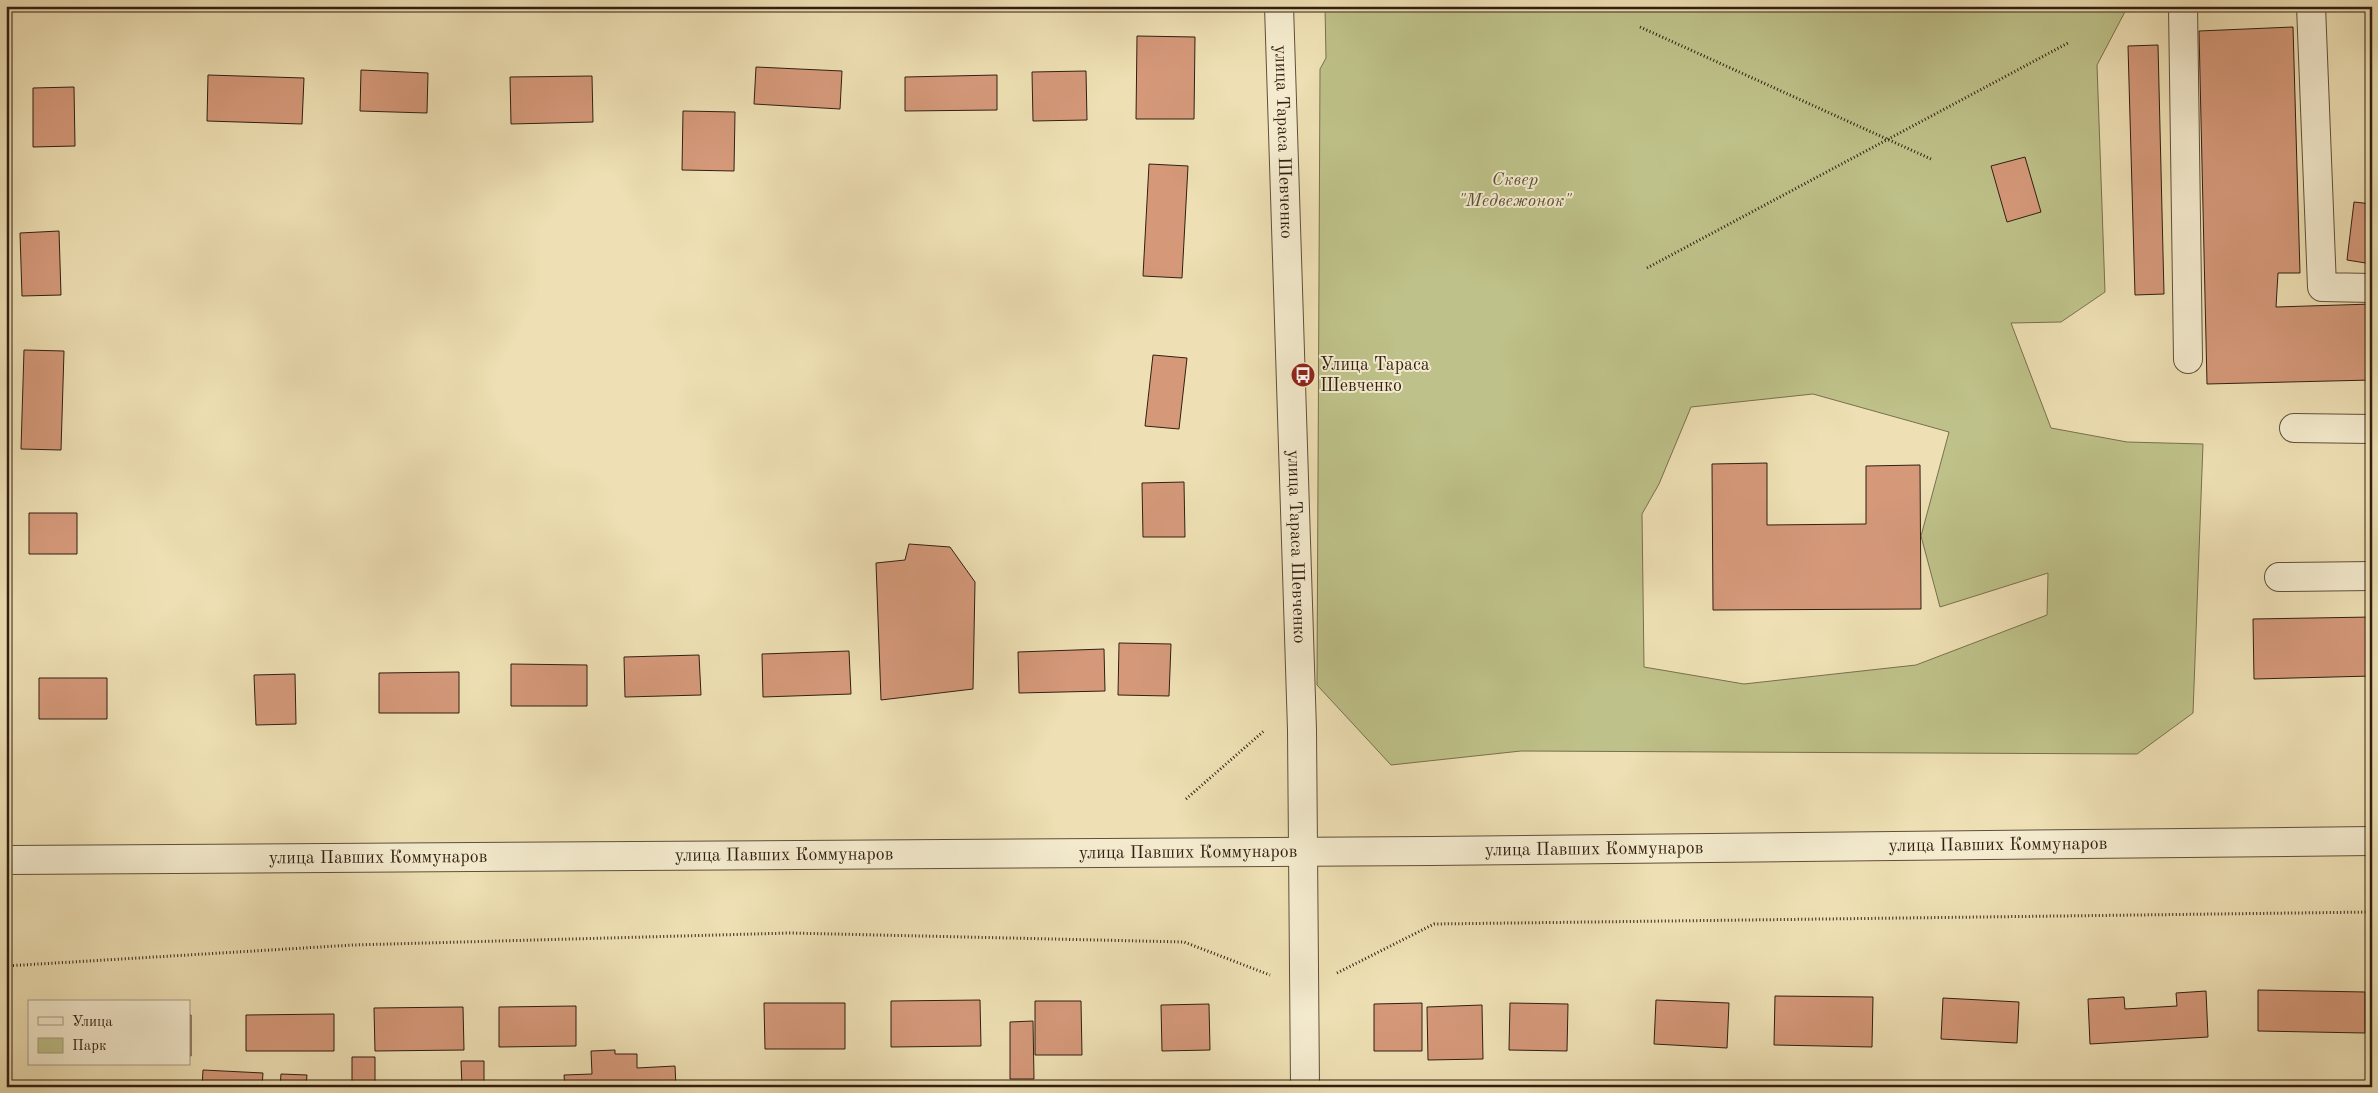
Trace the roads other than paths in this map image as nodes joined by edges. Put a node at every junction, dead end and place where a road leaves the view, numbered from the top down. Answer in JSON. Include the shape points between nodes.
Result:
{"nodes":[{"id":1,"x":1279,"y":6,"type":"edge"},
{"id":2,"x":2183,"y":6,"type":"edge"},
{"id":3,"x":2311,"y":6,"type":"edge"},
{"id":4,"x":2372,"y":288,"type":"edge"},
{"id":5,"x":2188,"y":359,"type":"dead end"},
{"id":6,"x":2294,"y":428,"type":"dead end"},
{"id":7,"x":2372,"y":429,"type":"edge"},
{"id":8,"x":2372,"y":576,"type":"edge"},
{"id":9,"x":2279,"y":577,"type":"dead end"},
{"id":10,"x":2372,"y":841,"type":"edge"},
{"id":11,"x":1302,"y":852,"type":"junction"},
{"id":12,"x":6,"y":860,"type":"edge"},
{"id":13,"x":1305,"y":1087,"type":"edge"}],
"edges":[{"from":1,"to":11,"type":"street","name":"улица Тараса Шевченко","via":[[1302,720]]},
{"from":2,"to":5,"type":"street"},
{"from":3,"to":4,"type":"street","via":[[2322,287]]},
{"from":6,"to":7,"type":"street"},
{"from":8,"to":9,"type":"street"},
{"from":10,"to":11,"type":"street","name":"улица Павших Коммунаров"},
{"from":11,"to":12,"type":"street","name":"улица Павших Коммунаров"},
{"from":11,"to":13,"type":"street","name":"улица Тараса Шевченко"}]}
